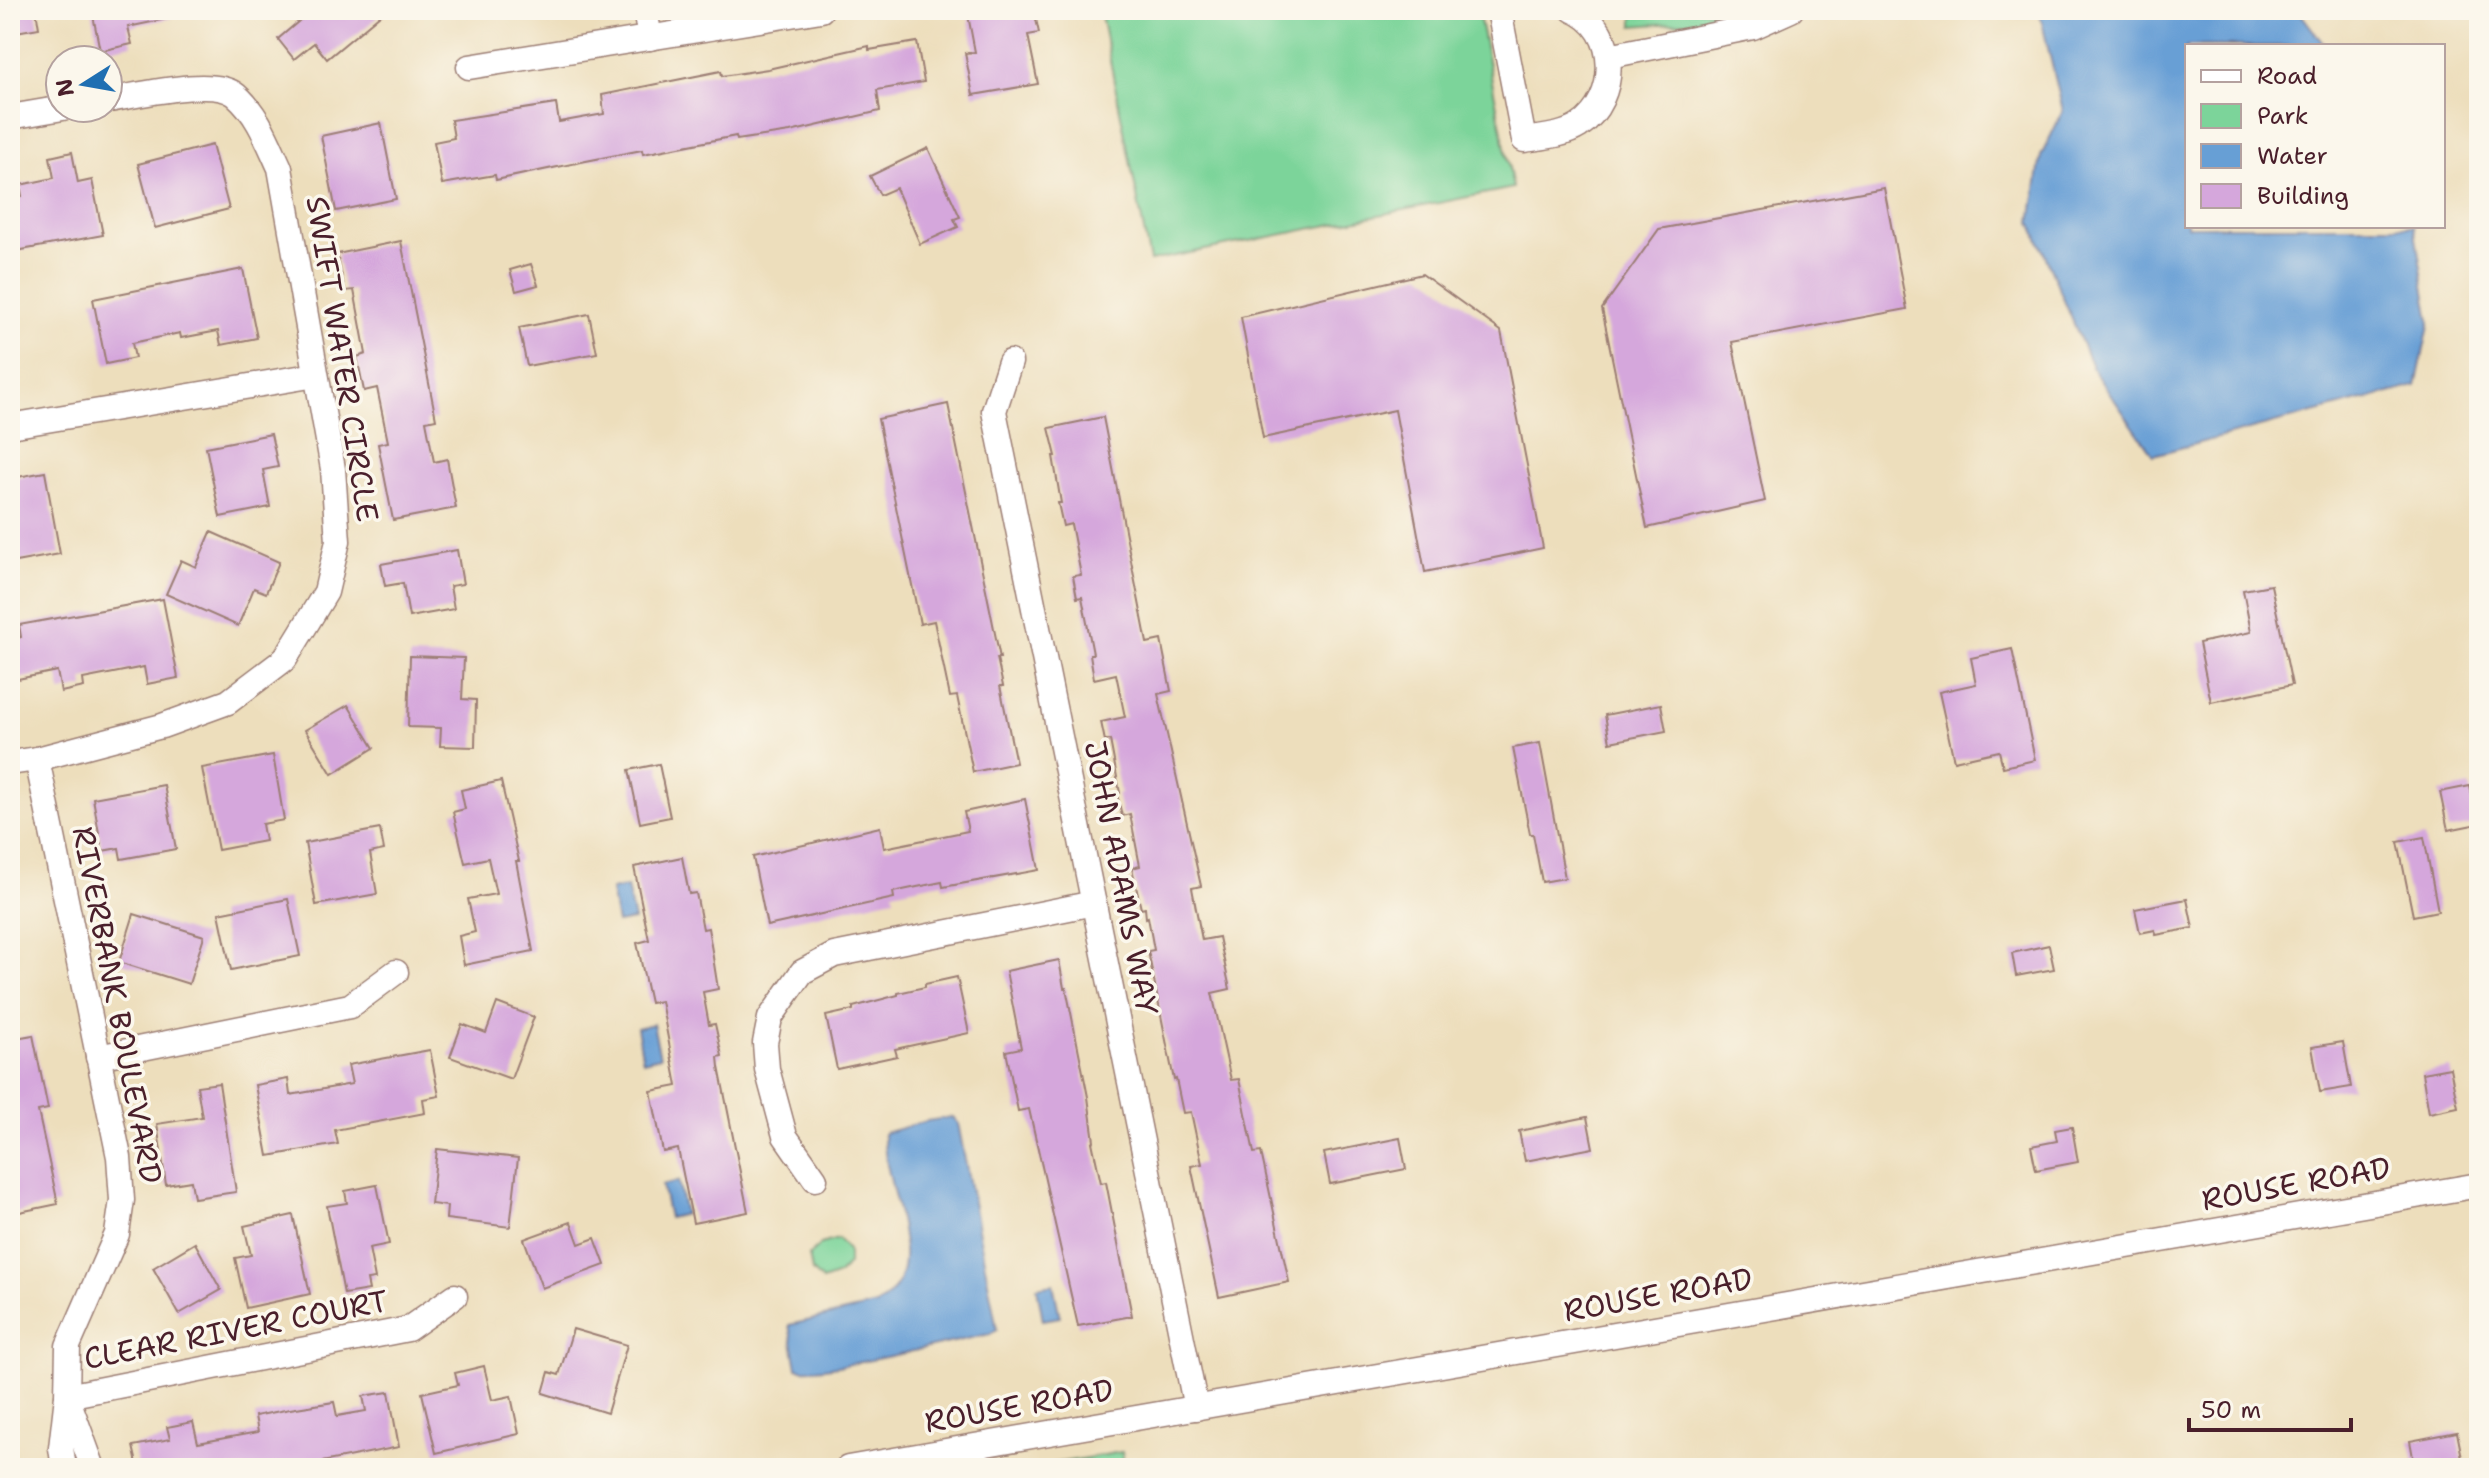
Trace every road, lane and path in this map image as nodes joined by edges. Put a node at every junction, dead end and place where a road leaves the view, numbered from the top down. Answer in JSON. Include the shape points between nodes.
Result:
{"nodes":[{"id":1,"x":645,"y":10,"type":"edge"},
{"id":2,"x":821,"y":10,"type":"edge"},
{"id":3,"x":1499,"y":10,"type":"edge"},
{"id":4,"x":1573,"y":10,"type":"edge"},
{"id":5,"x":1791,"y":10,"type":"edge"},
{"id":6,"x":650,"y":38,"type":"junction"},
{"id":7,"x":1609,"y":56,"type":"junction"},
{"id":8,"x":469,"y":67,"type":"dead end"},
{"id":9,"x":124,"y":97,"type":"edge"},
{"id":10,"x":44,"y":111,"type":"edge"},
{"id":11,"x":10,"y":117,"type":"edge"},
{"id":12,"x":1010,"y":362,"type":"dead end"},
{"id":13,"x":316,"y":375,"type":"junction"},
{"id":14,"x":10,"y":426,"type":"edge"},
{"id":15,"x":37,"y":759,"type":"junction"},
{"id":16,"x":10,"y":763,"type":"edge"},
{"id":17,"x":1094,"y":903,"type":"junction"},
{"id":18,"x":396,"y":972,"type":"dead end"},
{"id":19,"x":98,"y":1057,"type":"junction"},
{"id":20,"x":815,"y":1179,"type":"dead end"},
{"id":21,"x":2479,"y":1185,"type":"edge"},
{"id":22,"x":455,"y":1296,"type":"dead end"},
{"id":23,"x":67,"y":1396,"type":"junction"},
{"id":24,"x":1196,"y":1408,"type":"junction"},
{"id":25,"x":64,"y":1468,"type":"edge"},
{"id":26,"x":93,"y":1468,"type":"edge"},
{"id":27,"x":848,"y":1468,"type":"edge"}],
"edges":[{"from":1,"to":6,"type":"street"},
{"from":2,"to":6,"type":"street"},
{"from":3,"to":7,"type":"street","via":[[1524,140],[1560,135],[1599,107],[1609,82]]},
{"from":4,"to":7,"type":"street","via":[[1599,32]]},
{"from":5,"to":7,"type":"street","via":[[1753,27]]},
{"from":6,"to":8,"type":"street"},
{"from":9,"to":13,"type":"street","name":"SWIFT WATER CIRCLE","via":[[196,86],[234,92],[260,124],[280,168]]},
{"from":10,"to":11,"type":"street"},
{"from":12,"to":17,"type":"street","name":"JOHN ADAMS WAY","via":[[994,411]]},
{"from":13,"to":14,"type":"street"},
{"from":13,"to":15,"type":"street","name":"SWIFT WATER CIRCLE","via":[[333,469],[338,541],[326,592],[285,659],[228,702],[162,726]]},
{"from":15,"to":16,"type":"street","name":"SWIFT WATER CIRCLE"},
{"from":15,"to":19,"type":"street","name":"RIVERBANK BOULEVARD"},
{"from":17,"to":20,"type":"street","via":[[834,955],[802,972],[770,1018],[765,1043],[785,1136]]},
{"from":17,"to":24,"type":"street","name":"JOHN ADAMS WAY"},
{"from":18,"to":19,"type":"street","via":[[350,1006]]},
{"from":19,"to":23,"type":"street","name":"RIVERBANK BOULEVARD","via":[[119,1157],[122,1200],[117,1234],[68,1346]]},
{"from":21,"to":24,"type":"street","name":"ROUSE ROAD"},
{"from":22,"to":23,"type":"street","name":"CLEAR RIVER COURT","via":[[408,1329]]},
{"from":23,"to":25,"type":"street","name":"RIVERBANK BOULEVARD"},
{"from":23,"to":26,"type":"street","name":"RIVERBANK BOULEVARD"},
{"from":24,"to":27,"type":"street","name":"ROUSE ROAD"}]}
